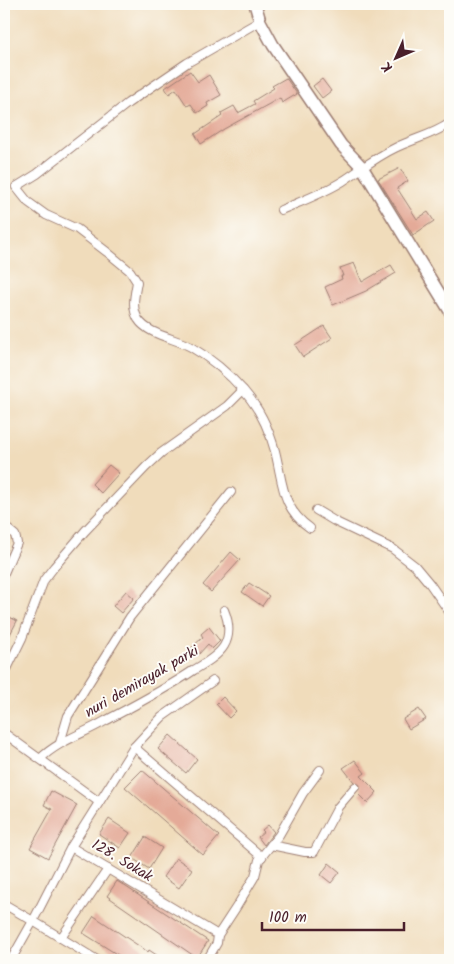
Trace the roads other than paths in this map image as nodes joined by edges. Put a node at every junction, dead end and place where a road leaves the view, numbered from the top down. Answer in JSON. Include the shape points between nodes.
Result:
{"nodes":[{"id":1,"x":255,"y":4,"type":"edge"},
{"id":2,"x":260,"y":21,"type":"junction"},
{"id":3,"x":450,"y":123,"type":"edge"},
{"id":4,"x":362,"y":167,"type":"junction"},
{"id":5,"x":281,"y":210,"type":"dead end"},
{"id":6,"x":450,"y":312,"type":"edge"},
{"id":7,"x":243,"y":390,"type":"junction"},
{"id":8,"x":231,"y":492,"type":"dead end"},
{"id":9,"x":316,"y":510,"type":"dead end"},
{"id":10,"x":4,"y":526,"type":"edge"},
{"id":11,"x":310,"y":528,"type":"dead end"},
{"id":12,"x":4,"y":573,"type":"edge"},
{"id":13,"x":224,"y":610,"type":"dead end"},
{"id":14,"x":450,"y":613,"type":"edge"},
{"id":15,"x":4,"y":675,"type":"edge"},
{"id":16,"x":213,"y":680,"type":"dead end"},
{"id":17,"x":4,"y":733,"type":"edge"},
{"id":18,"x":60,"y":743,"type":"junction"},
{"id":19,"x":134,"y":747,"type":"junction"},
{"id":20,"x":40,"y":759,"type":"junction"},
{"id":21,"x":320,"y":770,"type":"dead end"},
{"id":22,"x":356,"y":787,"type":"dead end"},
{"id":23,"x":99,"y":802,"type":"junction"},
{"id":24,"x":271,"y":845,"type":"junction"},
{"id":25,"x":71,"y":847,"type":"junction"},
{"id":26,"x":262,"y":857,"type":"junction"},
{"id":27,"x":108,"y":869,"type":"junction"},
{"id":28,"x":4,"y":904,"type":"edge"},
{"id":29,"x":33,"y":921,"type":"junction"},
{"id":30,"x":218,"y":935,"type":"junction"},
{"id":31,"x":61,"y":938,"type":"junction"},
{"id":32,"x":11,"y":960,"type":"edge"},
{"id":33,"x":96,"y":960,"type":"edge"},
{"id":34,"x":207,"y":960,"type":"edge"}],
"edges":[{"from":1,"to":2,"type":"street"},
{"from":2,"to":4,"type":"street","via":[[341,146]]},
{"from":2,"to":7,"type":"street","via":[[128,103],[16,188],[28,202],[46,215],[77,229],[130,271],[137,282],[136,315],[146,327],[205,356]]},
{"from":3,"to":4,"type":"street"},
{"from":4,"to":5,"type":"street","via":[[326,191]]},
{"from":4,"to":6,"type":"street"},
{"from":7,"to":11,"type":"street","via":[[260,413],[268,431],[287,504]]},
{"from":7,"to":15,"type":"street","via":[[227,406],[146,467],[85,530],[44,580]]},
{"from":8,"to":18,"type":"street","via":[[130,617],[68,716]]},
{"from":9,"to":14,"type":"street","via":[[393,549],[415,566]]},
{"from":10,"to":12,"type":"street","via":[[15,535],[17,543]]},
{"from":13,"to":18,"type":"street","name":"nuri demirayak parki","via":[[229,632],[219,652],[184,677],[105,722]]},
{"from":16,"to":19,"type":"street","via":[[162,717]]},
{"from":17,"to":20,"type":"street"},
{"from":18,"to":20,"type":"street","name":"nuri demirayak parki"},
{"from":19,"to":23,"type":"street"},
{"from":19,"to":26,"type":"street"},
{"from":20,"to":23,"type":"street"},
{"from":21,"to":24,"type":"street"},
{"from":22,"to":24,"type":"street","via":[[338,807],[314,852]]},
{"from":23,"to":25,"type":"street"},
{"from":24,"to":26,"type":"street"},
{"from":25,"to":27,"type":"street","name":"128. Sokak"},
{"from":25,"to":29,"type":"street","name":"128. Sokak"},
{"from":26,"to":30,"type":"street","via":[[255,876]]},
{"from":27,"to":30,"type":"street","name":"128. Sokak"},
{"from":27,"to":31,"type":"street"},
{"from":28,"to":29,"type":"street"},
{"from":29,"to":31,"type":"street"},
{"from":29,"to":32,"type":"street","name":"128. Sokak"},
{"from":30,"to":34,"type":"street"},
{"from":31,"to":33,"type":"street"}]}
